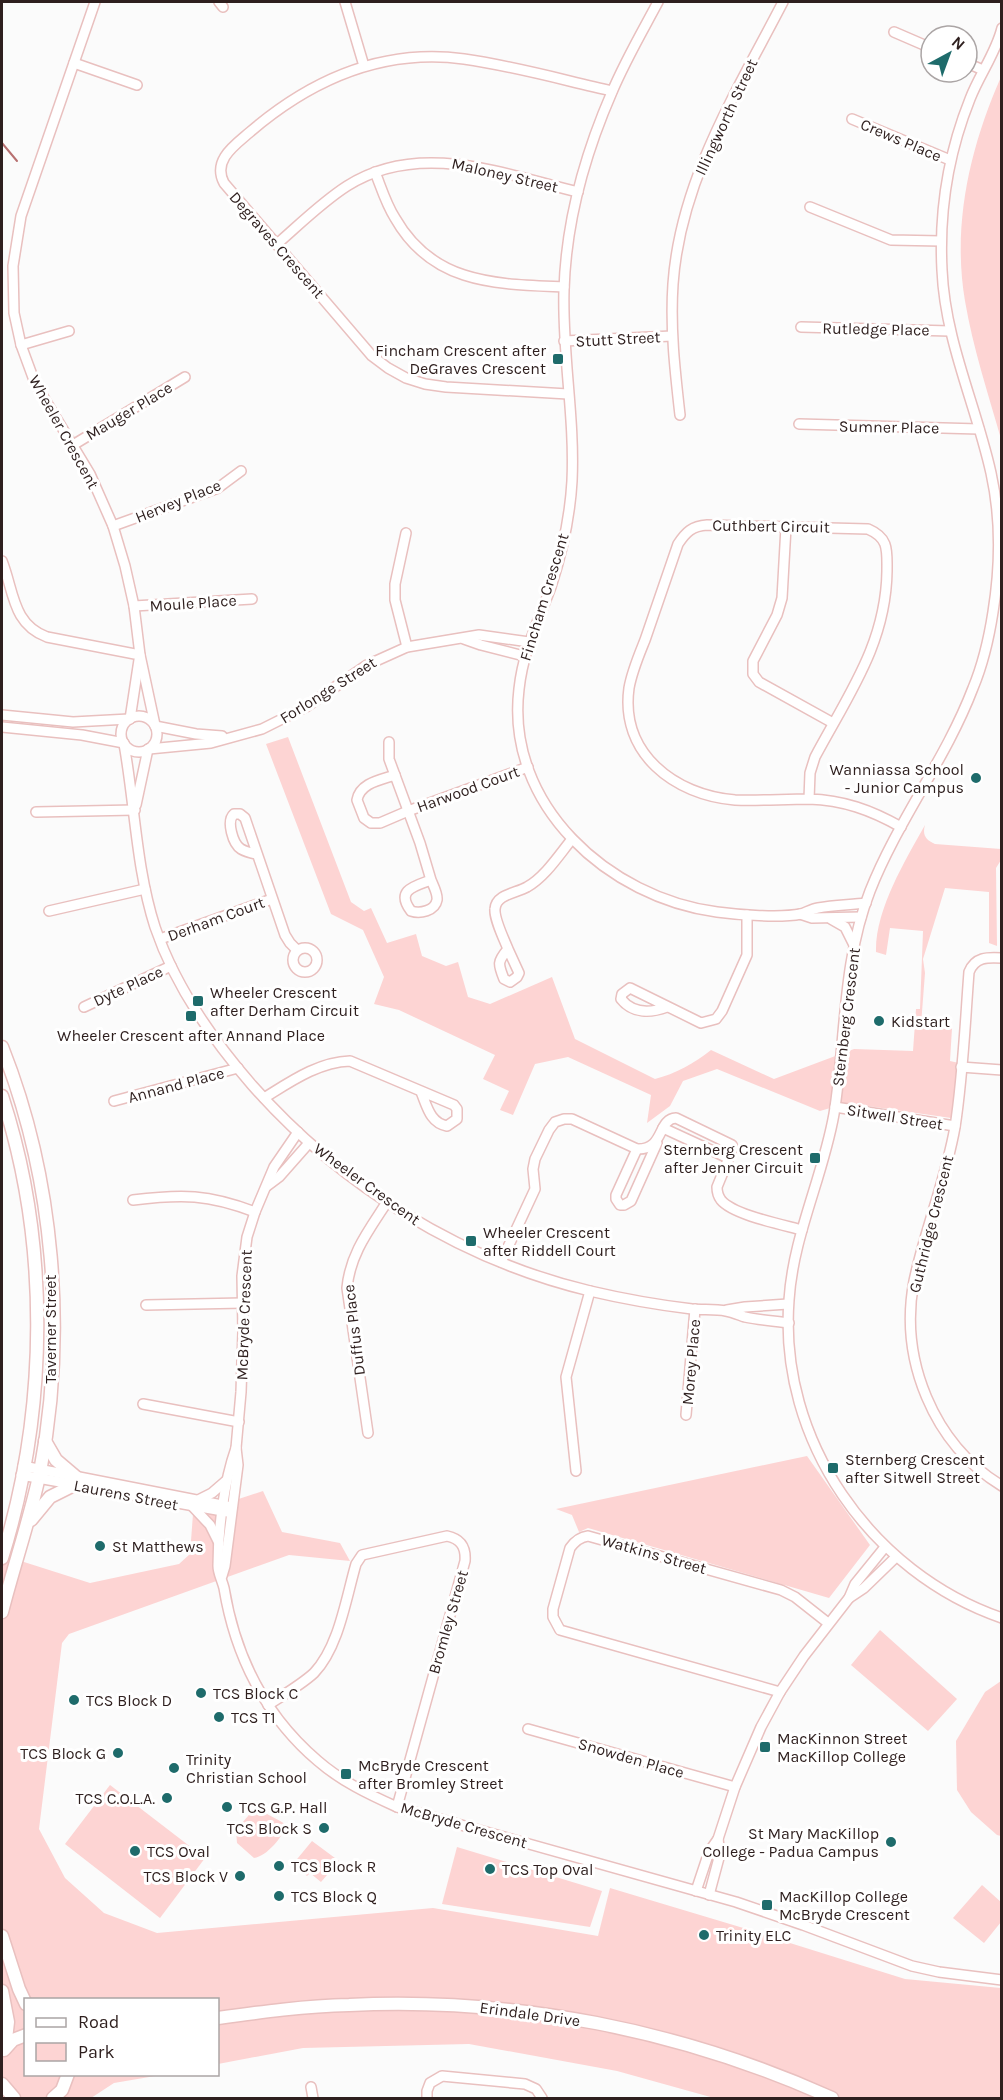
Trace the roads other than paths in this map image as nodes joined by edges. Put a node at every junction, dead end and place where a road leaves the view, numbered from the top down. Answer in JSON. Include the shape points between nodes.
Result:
{"nodes":[{"id":1,"x":95,"y":2,"type":"edge"},
{"id":2,"x":345,"y":2,"type":"edge"},
{"id":3,"x":658,"y":2,"type":"edge"},
{"id":4,"x":783,"y":2,"type":"edge"},
{"id":5,"x":1002,"y":28,"type":"edge"},
{"id":6,"x":894,"y":32,"type":"dead end"},
{"id":7,"x":1000,"y":40,"type":"edge"},
{"id":8,"x":919,"y":43,"type":"edge"},
{"id":9,"x":74,"y":63,"type":"junction"},
{"id":10,"x":364,"y":66,"type":"junction"},
{"id":11,"x":979,"y":68,"type":"edge"},
{"id":12,"x":983,"y":70,"type":"junction"},
{"id":13,"x":137,"y":85,"type":"dead end"},
{"id":14,"x":612,"y":92,"type":"junction"},
{"id":15,"x":852,"y":119,"type":"dead end"},
{"id":16,"x":950,"y":160,"type":"junction"},
{"id":17,"x":375,"y":172,"type":"junction"},
{"id":18,"x":578,"y":192,"type":"junction"},
{"id":19,"x":810,"y":207,"type":"dead end"},
{"id":20,"x":941,"y":241,"type":"junction"},
{"id":21,"x":277,"y":244,"type":"junction"},
{"id":22,"x":2,"y":279,"type":"edge"},
{"id":23,"x":12,"y":279,"type":"junction"},
{"id":24,"x":564,"y":287,"type":"junction"},
{"id":25,"x":801,"y":327,"type":"dead end"},
{"id":26,"x":69,"y":331,"type":"dead end"},
{"id":27,"x":950,"y":331,"type":"junction"},
{"id":28,"x":672,"y":336,"type":"junction"},
{"id":29,"x":564,"y":341,"type":"junction"},
{"id":30,"x":21,"y":345,"type":"junction"},
{"id":31,"x":185,"y":377,"type":"dead end"},
{"id":32,"x":568,"y":394,"type":"junction"},
{"id":33,"x":680,"y":416,"type":"dead end"},
{"id":34,"x":799,"y":424,"type":"dead end"},
{"id":35,"x":979,"y":429,"type":"junction"},
{"id":36,"x":73,"y":445,"type":"junction"},
{"id":37,"x":241,"y":471,"type":"dead end"},
{"id":38,"x":113,"y":526,"type":"junction"},
{"id":39,"x":786,"y":526,"type":"junction"},
{"id":40,"x":406,"y":533,"type":"dead end"},
{"id":41,"x":2,"y":561,"type":"edge"},
{"id":42,"x":252,"y":599,"type":"dead end"},
{"id":43,"x":134,"y":606,"type":"junction"},
{"id":44,"x":464,"y":639,"type":"junction"},
{"id":45,"x":529,"y":642,"type":"junction"},
{"id":46,"x":407,"y":647,"type":"junction"},
{"id":47,"x":140,"y":655,"type":"junction"},
{"id":48,"x":524,"y":656,"type":"junction"},
{"id":49,"x":2,"y":715,"type":"edge"},
{"id":50,"x":130,"y":719,"type":"junction"},
{"id":51,"x":833,"y":723,"type":"junction"},
{"id":52,"x":155,"y":726,"type":"junction"},
{"id":53,"x":2,"y":727,"type":"edge"},
{"id":54,"x":227,"y":737,"type":"junction"},
{"id":55,"x":389,"y":742,"type":"dead end"},
{"id":56,"x":124,"y":743,"type":"junction"},
{"id":57,"x":149,"y":749,"type":"junction"},
{"id":58,"x":528,"y":767,"type":"junction"},
{"id":59,"x":395,"y":775,"type":"junction"},
{"id":60,"x":809,"y":799,"type":"junction"},
{"id":61,"x":135,"y":810,"type":"junction"},
{"id":62,"x":408,"y":811,"type":"junction"},
{"id":63,"x":36,"y":812,"type":"dead end"},
{"id":64,"x":901,"y":827,"type":"junction"},
{"id":65,"x":572,"y":839,"type":"junction"},
{"id":66,"x":256,"y":854,"type":"dead end"},
{"id":67,"x":431,"y":880,"type":"dead end"},
{"id":68,"x":145,"y":889,"type":"junction"},
{"id":69,"x":272,"y":898,"type":"junction"},
{"id":70,"x":866,"y":903,"type":"junction"},
{"id":71,"x":49,"y":911,"type":"dead end"},
{"id":72,"x":800,"y":914,"type":"junction"},
{"id":73,"x":747,"y":915,"type":"junction"},
{"id":74,"x":827,"y":917,"type":"junction"},
{"id":75,"x":861,"y":917,"type":"junction"},
{"id":76,"x":160,"y":939,"type":"junction"},
{"id":77,"x":854,"y":945,"type":"junction"},
{"id":78,"x":508,"y":949,"type":"dead end"},
{"id":79,"x":297,"y":950,"type":"dead end"},
{"id":80,"x":1002,"y":958,"type":"edge"},
{"id":81,"x":171,"y":966,"type":"junction"},
{"id":82,"x":84,"y":1007,"type":"dead end"},
{"id":83,"x":667,"y":1007,"type":"dead end"},
{"id":84,"x":2,"y":1047,"type":"edge"},
{"id":85,"x":961,"y":1067,"type":"junction"},
{"id":86,"x":238,"y":1068,"type":"junction"},
{"id":87,"x":1002,"y":1070,"type":"edge"},
{"id":88,"x":421,"y":1092,"type":"dead end"},
{"id":89,"x":2,"y":1096,"type":"edge"},
{"id":90,"x":264,"y":1098,"type":"junction"},
{"id":91,"x":114,"y":1101,"type":"dead end"},
{"id":92,"x":835,"y":1107,"type":"junction"},
{"id":93,"x":955,"y":1126,"type":"junction"},
{"id":94,"x":663,"y":1128,"type":"junction"},
{"id":95,"x":298,"y":1132,"type":"junction"},
{"id":96,"x":659,"y":1138,"type":"junction"},
{"id":97,"x":309,"y":1143,"type":"junction"},
{"id":98,"x":637,"y":1149,"type":"junction"},
{"id":99,"x":728,"y":1158,"type":"junction"},
{"id":100,"x":267,"y":1186,"type":"junction"},
{"id":101,"x":133,"y":1200,"type":"dead end"},
{"id":102,"x":387,"y":1202,"type":"junction"},
{"id":103,"x":255,"y":1212,"type":"junction"},
{"id":104,"x":802,"y":1230,"type":"junction"},
{"id":105,"x":501,"y":1262,"type":"junction"},
{"id":106,"x":590,"y":1291,"type":"junction"},
{"id":107,"x":243,"y":1303,"type":"junction"},
{"id":108,"x":788,"y":1304,"type":"junction"},
{"id":109,"x":146,"y":1305,"type":"dead end"},
{"id":110,"x":695,"y":1309,"type":"junction"},
{"id":111,"x":725,"y":1311,"type":"junction"},
{"id":112,"x":789,"y":1323,"type":"junction"},
{"id":113,"x":143,"y":1404,"type":"dead end"},
{"id":114,"x":686,"y":1415,"type":"dead end"},
{"id":115,"x":239,"y":1422,"type":"junction"},
{"id":116,"x":368,"y":1433,"type":"dead end"},
{"id":117,"x":45,"y":1441,"type":"junction"},
{"id":118,"x":236,"y":1448,"type":"junction"},
{"id":119,"x":22,"y":1471,"type":"junction"},
{"id":120,"x":576,"y":1471,"type":"dead end"},
{"id":121,"x":39,"y":1474,"type":"junction"},
{"id":122,"x":228,"y":1478,"type":"junction"},
{"id":123,"x":75,"y":1481,"type":"junction"},
{"id":124,"x":1002,"y":1485,"type":"edge"},
{"id":125,"x":193,"y":1503,"type":"junction"},
{"id":126,"x":227,"y":1509,"type":"junction"},
{"id":127,"x":27,"y":1526,"type":"junction"},
{"id":128,"x":220,"y":1545,"type":"junction"},
{"id":129,"x":885,"y":1547,"type":"junction"},
{"id":130,"x":896,"y":1557,"type":"junction"},
{"id":131,"x":2,"y":1558,"type":"edge"},
{"id":132,"x":222,"y":1570,"type":"junction"},
{"id":133,"x":862,"y":1583,"type":"junction"},
{"id":134,"x":2,"y":1612,"type":"edge"},
{"id":135,"x":1002,"y":1618,"type":"edge"},
{"id":136,"x":828,"y":1623,"type":"junction"},
{"id":137,"x":780,"y":1692,"type":"junction"},
{"id":138,"x":268,"y":1705,"type":"junction"},
{"id":139,"x":528,"y":1729,"type":"dead end"},
{"id":140,"x":735,"y":1787,"type":"junction"},
{"id":141,"x":397,"y":1807,"type":"junction"},
{"id":142,"x":718,"y":1839,"type":"junction"},
{"id":143,"x":696,"y":1891,"type":"junction"},
{"id":144,"x":709,"y":1895,"type":"junction"},
{"id":145,"x":2,"y":1936,"type":"edge"},
{"id":146,"x":999,"y":1979,"type":"edge"},
{"id":147,"x":2,"y":1991,"type":"edge"},
{"id":148,"x":24,"y":2000,"type":"edge"},
{"id":149,"x":219,"y":2018,"type":"edge"},
{"id":150,"x":24,"y":2036,"type":"edge"},
{"id":151,"x":3,"y":2050,"type":"edge"},
{"id":152,"x":78,"y":2076,"type":"edge"},
{"id":153,"x":2,"y":2085,"type":"edge"},
{"id":154,"x":311,"y":2086,"type":"dead end"},
{"id":155,"x":63,"y":2089,"type":"edge"},
{"id":156,"x":14,"y":2098,"type":"edge"},
{"id":157,"x":313,"y":2098,"type":"edge"},
{"id":158,"x":427,"y":2098,"type":"edge"},
{"id":159,"x":542,"y":2098,"type":"edge"},
{"id":160,"x":832,"y":2098,"type":"edge"}],
"edges":[{"from":1,"to":9,"type":"street","name":"Wheeler Crescent"},
{"from":2,"to":10,"type":"street"},
{"from":3,"to":14,"type":"street","name":"Fincham Crescent"},
{"from":4,"to":28,"type":"street","name":"Illingworth Street","via":[[698,174],[675,264]]},
{"from":5,"to":7,"type":"street","name":"Sternberg Crescent"},
{"from":6,"to":8,"type":"street"},
{"from":7,"to":12,"type":"street","name":"Sternberg Crescent"},
{"from":9,"to":13,"type":"street"},
{"from":9,"to":23,"type":"street","name":"Wheeler Crescent","via":[[21,216]]},
{"from":10,"to":14,"type":"street","name":"Degraves Crescent","via":[[407,58],[463,59]]},
{"from":10,"to":21,"type":"street","name":"Degraves Crescent","via":[[325,80],[288,101],[229,149],[222,160],[220,172],[224,183]]},
{"from":11,"to":12,"type":"street"},
{"from":12,"to":16,"type":"street","name":"Sternberg Crescent"},
{"from":14,"to":18,"type":"street","name":"Fincham Crescent"},
{"from":15,"to":16,"type":"street","name":"Crews Place"},
{"from":16,"to":20,"type":"street","name":"Sternberg Crescent"},
{"from":17,"to":18,"type":"street","name":"Maloney Street","via":[[409,163],[443,162]]},
{"from":17,"to":21,"type":"street","name":"Maloney Street","via":[[347,186]]},
{"from":17,"to":24,"type":"street","via":[[394,218],[422,252],[440,264],[492,283]]},
{"from":18,"to":24,"type":"street","name":"Fincham Crescent"},
{"from":19,"to":20,"type":"street","via":[[891,240]]},
{"from":20,"to":27,"type":"street","name":"Sternberg Crescent"},
{"from":21,"to":32,"type":"street","name":"Degraves Crescent","via":[[372,356],[405,378],[446,387]]},
{"from":22,"to":23,"type":"street"},
{"from":23,"to":30,"type":"street","name":"Wheeler Crescent"},
{"from":24,"to":29,"type":"street","name":"Fincham Crescent"},
{"from":25,"to":27,"type":"street","name":"Rutledge Place"},
{"from":26,"to":30,"type":"street"},
{"from":27,"to":35,"type":"street","name":"Sternberg Crescent"},
{"from":28,"to":29,"type":"street","name":"Stutt Street"},
{"from":28,"to":33,"type":"street","name":"Illingworth Street"},
{"from":29,"to":32,"type":"street","name":"Fincham Crescent"},
{"from":30,"to":36,"type":"street","name":"Wheeler Crescent","via":[[35,383]]},
{"from":31,"to":36,"type":"street","name":"Mauger Place"},
{"from":32,"to":45,"type":"street","name":"Fincham Crescent","via":[[572,458],[568,518],[556,572]]},
{"from":34,"to":35,"type":"street","name":"Sumner Place"},
{"from":35,"to":64,"type":"street","name":"Sternberg Crescent","via":[[994,486],[997,528],[998,576],[986,649],[974,687],[949,740]]},
{"from":36,"to":38,"type":"street","name":"Wheeler Crescent"},
{"from":37,"to":38,"type":"street","name":"Hervey Place","via":[[218,488]]},
{"from":38,"to":43,"type":"street","name":"Wheeler Crescent"},
{"from":39,"to":51,"type":"street","via":[[782,598],[753,661],[753,674],[759,682]]},
{"from":39,"to":51,"type":"street","name":"Cuthbert Circuit","via":[[868,529],[877,533],[887,550],[886,592],[877,636]]},
{"from":39,"to":60,"type":"street","name":"Cuthbert Circuit","via":[[707,525],[685,534],[678,544],[632,676],[628,714],[638,747],[649,760],[692,789],[735,800]]},
{"from":40,"to":46,"type":"street","via":[[395,600]]},
{"from":41,"to":47,"type":"street","via":[[18,614],[36,633]]},
{"from":42,"to":43,"type":"street","name":"Moule Place"},
{"from":43,"to":47,"type":"street","name":"Wheeler Crescent"},
{"from":44,"to":45,"type":"street","name":"Forlonge Street","via":[[479,635]]},
{"from":44,"to":46,"type":"street","name":"Forlonge Street"},
{"from":44,"to":48,"type":"street","name":"Forlonge Street"},
{"from":45,"to":48,"type":"street","name":"Fincham Crescent"},
{"from":46,"to":54,"type":"street","name":"Forlonge Street","via":[[367,664],[306,707],[275,723]]},
{"from":47,"to":50,"type":"street","name":"Wheeler Crescent"},
{"from":47,"to":52,"type":"street","name":"Wheeler Crescent"},
{"from":48,"to":58,"type":"street","name":"Fincham Crescent","via":[[518,720]]},
{"from":49,"to":50,"type":"street","via":[[73,722]]},
{"from":50,"to":52,"type":"street","via":[[144,717]]},
{"from":50,"to":56,"type":"street","via":[[122,730]]},
{"from":51,"to":60,"type":"street","name":"Cuthbert Circuit","via":[[815,757]]},
{"from":52,"to":54,"type":"street","name":"Forlonge Street"},
{"from":52,"to":57,"type":"street","via":[[156,739]]},
{"from":53,"to":56,"type":"street"},
{"from":54,"to":57,"type":"street","name":"Forlonge Street"},
{"from":55,"to":59,"type":"street","name":"Harwood Court","via":[[389,759]]},
{"from":56,"to":57,"type":"street","via":[[135,751]]},
{"from":56,"to":61,"type":"street","name":"Wheeler Crescent"},
{"from":57,"to":61,"type":"street","name":"Wheeler Crescent"},
{"from":58,"to":62,"type":"street","name":"Harwood Court"},
{"from":58,"to":65,"type":"street","name":"Fincham Crescent","via":[[551,816]]},
{"from":59,"to":62,"type":"street","name":"Harwood Court"},
{"from":59,"to":62,"type":"street","name":"Harwood Court","via":[[360,790],[357,800],[361,813],[371,823],[380,823]]},
{"from":60,"to":64,"type":"street","name":"Cuthbert Circuit","via":[[844,802]]},
{"from":61,"to":63,"type":"street"},
{"from":61,"to":68,"type":"street","name":"Wheeler Crescent"},
{"from":62,"to":67,"type":"street","name":"Harwood Court"},
{"from":64,"to":70,"type":"street","name":"Sternberg Crescent"},
{"from":65,"to":73,"type":"street","name":"Fincham Crescent","via":[[616,875],[643,890],[686,906]]},
{"from":65,"to":78,"type":"street","via":[[537,880],[498,901],[495,914]]},
{"from":66,"to":69,"type":"street","name":"Derham Court"},
{"from":68,"to":71,"type":"street"},
{"from":68,"to":76,"type":"street","name":"Wheeler Crescent"},
{"from":69,"to":76,"type":"street","name":"Derham Court"},
{"from":69,"to":79,"type":"street","name":"Derham Court","via":[[285,935]]},
{"from":70,"to":72,"type":"street","name":"Fincham Crescent","via":[[816,908]]},
{"from":70,"to":75,"type":"street","name":"Sternberg Crescent"},
{"from":72,"to":73,"type":"street","name":"Fincham Crescent"},
{"from":72,"to":74,"type":"street","name":"Fincham Crescent"},
{"from":73,"to":83,"type":"street","via":[[747,955],[716,1019],[701,1023]]},
{"from":74,"to":75,"type":"street","name":"Fincham Crescent"},
{"from":74,"to":77,"type":"street","via":[[845,927]]},
{"from":75,"to":77,"type":"street","name":"Sternberg Crescent"},
{"from":76,"to":81,"type":"street","name":"Wheeler Crescent"},
{"from":77,"to":92,"type":"street","name":"Sternberg Crescent"},
{"from":80,"to":85,"type":"street","name":"Guthridge Crescent","via":[[981,958],[969,972]]},
{"from":81,"to":82,"type":"street","name":"Dyte Place"},
{"from":81,"to":86,"type":"street","name":"Wheeler Crescent","via":[[194,1008]]},
{"from":84,"to":117,"type":"main road","name":"Taverner Street","via":[[21,1103],[47,1231],[53,1339]]},
{"from":85,"to":87,"type":"street"},
{"from":85,"to":93,"type":"street","name":"Guthridge Crescent"},
{"from":86,"to":90,"type":"street","name":"Wheeler Crescent"},
{"from":86,"to":91,"type":"street","name":"Annand Place"},
{"from":88,"to":90,"type":"street","via":[[350,1060],[305,1073]]},
{"from":89,"to":119,"type":"main road","name":"Taverner Street","via":[[20,1162],[36,1287],[34,1391]]},
{"from":90,"to":95,"type":"street","name":"Wheeler Crescent"},
{"from":92,"to":93,"type":"street","name":"Sitwell Street"},
{"from":92,"to":104,"type":"street","name":"Sternberg Crescent"},
{"from":93,"to":124,"type":"street","name":"Guthridge Crescent","via":[[914,1281],[913,1355],[931,1408],[952,1442],[970,1462]]},
{"from":94,"to":96,"type":"street"},
{"from":94,"to":99,"type":"street"},
{"from":94,"to":99,"type":"street","via":[[674,1117],[709,1133],[732,1145]]},
{"from":95,"to":97,"type":"street","name":"Wheeler Crescent"},
{"from":95,"to":100,"type":"street","name":"McBryde Crescent","via":[[274,1167]]},
{"from":96,"to":98,"type":"street","via":[[649,1148]]},
{"from":96,"to":98,"type":"street","via":[[631,1201],[620,1205],[616,1194]]},
{"from":97,"to":100,"type":"street","name":"McBryde Crescent"},
{"from":97,"to":102,"type":"street","name":"Wheeler Crescent"},
{"from":98,"to":105,"type":"street","via":[[572,1119],[555,1122],[535,1159],[535,1189]]},
{"from":99,"to":104,"type":"street","via":[[717,1187],[720,1200],[756,1218]]},
{"from":100,"to":103,"type":"street","name":"McBryde Crescent"},
{"from":101,"to":103,"type":"street","via":[[194,1195],[216,1198]]},
{"from":102,"to":105,"type":"street","name":"Wheeler Crescent","via":[[442,1235]]},
{"from":102,"to":116,"type":"street","name":"Duffus Place","via":[[356,1251],[346,1288]]},
{"from":103,"to":107,"type":"street","name":"McBryde Crescent","via":[[243,1263]]},
{"from":104,"to":108,"type":"street","name":"Sternberg Crescent"},
{"from":105,"to":106,"type":"street","name":"Wheeler Crescent"},
{"from":106,"to":110,"type":"street","name":"Wheeler Crescent"},
{"from":106,"to":120,"type":"street","via":[[566,1377]]},
{"from":107,"to":109,"type":"street"},
{"from":107,"to":115,"type":"street","name":"McBryde Crescent"},
{"from":108,"to":111,"type":"street","name":"Wheeler Crescent"},
{"from":108,"to":112,"type":"street","name":"Sternberg Crescent"},
{"from":110,"to":111,"type":"street","name":"Wheeler Crescent"},
{"from":110,"to":114,"type":"street","name":"Morey Place"},
{"from":111,"to":112,"type":"street","name":"Wheeler Crescent"},
{"from":112,"to":129,"type":"street","name":"Sternberg Crescent","via":[[795,1384],[816,1448],[855,1514]]},
{"from":113,"to":115,"type":"street"},
{"from":115,"to":118,"type":"street","name":"McBryde Crescent"},
{"from":117,"to":121,"type":"main road","name":"Taverner Street"},
{"from":117,"to":123,"type":"main road"},
{"from":118,"to":122,"type":"street","name":"McBryde Crescent"},
{"from":118,"to":126,"type":"street","name":"McBryde Crescent","via":[[238,1465]]},
{"from":119,"to":121,"type":"street","name":"Laurens Street"},
{"from":119,"to":131,"type":"main road","name":"Taverner Street"},
{"from":121,"to":123,"type":"street","name":"Laurens Street"},
{"from":121,"to":127,"type":"main road","name":"Taverner Street"},
{"from":122,"to":125,"type":"street","via":[[222,1487]]},
{"from":122,"to":126,"type":"street","name":"McBryde Crescent"},
{"from":123,"to":125,"type":"street","name":"Laurens Street"},
{"from":123,"to":127,"type":"main road","via":[[46,1500]]},
{"from":125,"to":126,"type":"street","name":"Laurens Street"},
{"from":125,"to":128,"type":"street"},
{"from":126,"to":128,"type":"street","name":"McBryde Crescent"},
{"from":126,"to":132,"type":"street","name":"McBryde Crescent"},
{"from":127,"to":134,"type":"main road","name":"Taverner Street"},
{"from":128,"to":132,"type":"street","name":"McBryde Crescent"},
{"from":129,"to":130,"type":"street","name":"Sternberg Crescent"},
{"from":129,"to":133,"type":"street"},
{"from":130,"to":133,"type":"street"},
{"from":130,"to":135,"type":"street","name":"Sternberg Crescent","via":[[945,1592]]},
{"from":132,"to":138,"type":"street","name":"McBryde Crescent","via":[[235,1637],[246,1667]]},
{"from":133,"to":136,"type":"street"},
{"from":136,"to":137,"type":"street"},
{"from":136,"to":137,"type":"street","name":"Watkins Street","via":[[781,1590],[588,1536],[573,1543],[553,1609],[560,1630]]},
{"from":137,"to":140,"type":"street"},
{"from":138,"to":141,"type":"street","name":"McBryde Crescent","via":[[286,1730],[318,1761],[358,1788]]},
{"from":138,"to":141,"type":"street","name":"Bromley Street","via":[[310,1676],[325,1659],[362,1555],[447,1536],[458,1540],[463,1545],[465,1561]]},
{"from":139,"to":140,"type":"street","name":"Snowden Place"},
{"from":140,"to":142,"type":"street"},
{"from":141,"to":143,"type":"street","name":"McBryde Crescent"},
{"from":142,"to":143,"type":"street","via":[[709,1852]]},
{"from":142,"to":144,"type":"street","via":[[720,1854]]},
{"from":143,"to":144,"type":"street","name":"McBryde Crescent"},
{"from":144,"to":146,"type":"street","name":"McBryde Crescent","via":[[912,1966]]},
{"from":145,"to":148,"type":"main road"},
{"from":147,"to":151,"type":"main road","via":[[8,2022]]},
{"from":149,"to":160,"type":"main road","name":"Erindale Drive","via":[[349,2005],[475,2006],[522,2011],[678,2042]]},
{"from":150,"to":151,"type":"main road"},
{"from":152,"to":155,"type":"main road"},
{"from":153,"to":156,"type":"main road"},
{"from":154,"to":157,"type":"street"},
{"from":158,"to":159,"type":"street","via":[[430,2083],[442,2076],[525,2084],[536,2089]]}]}
